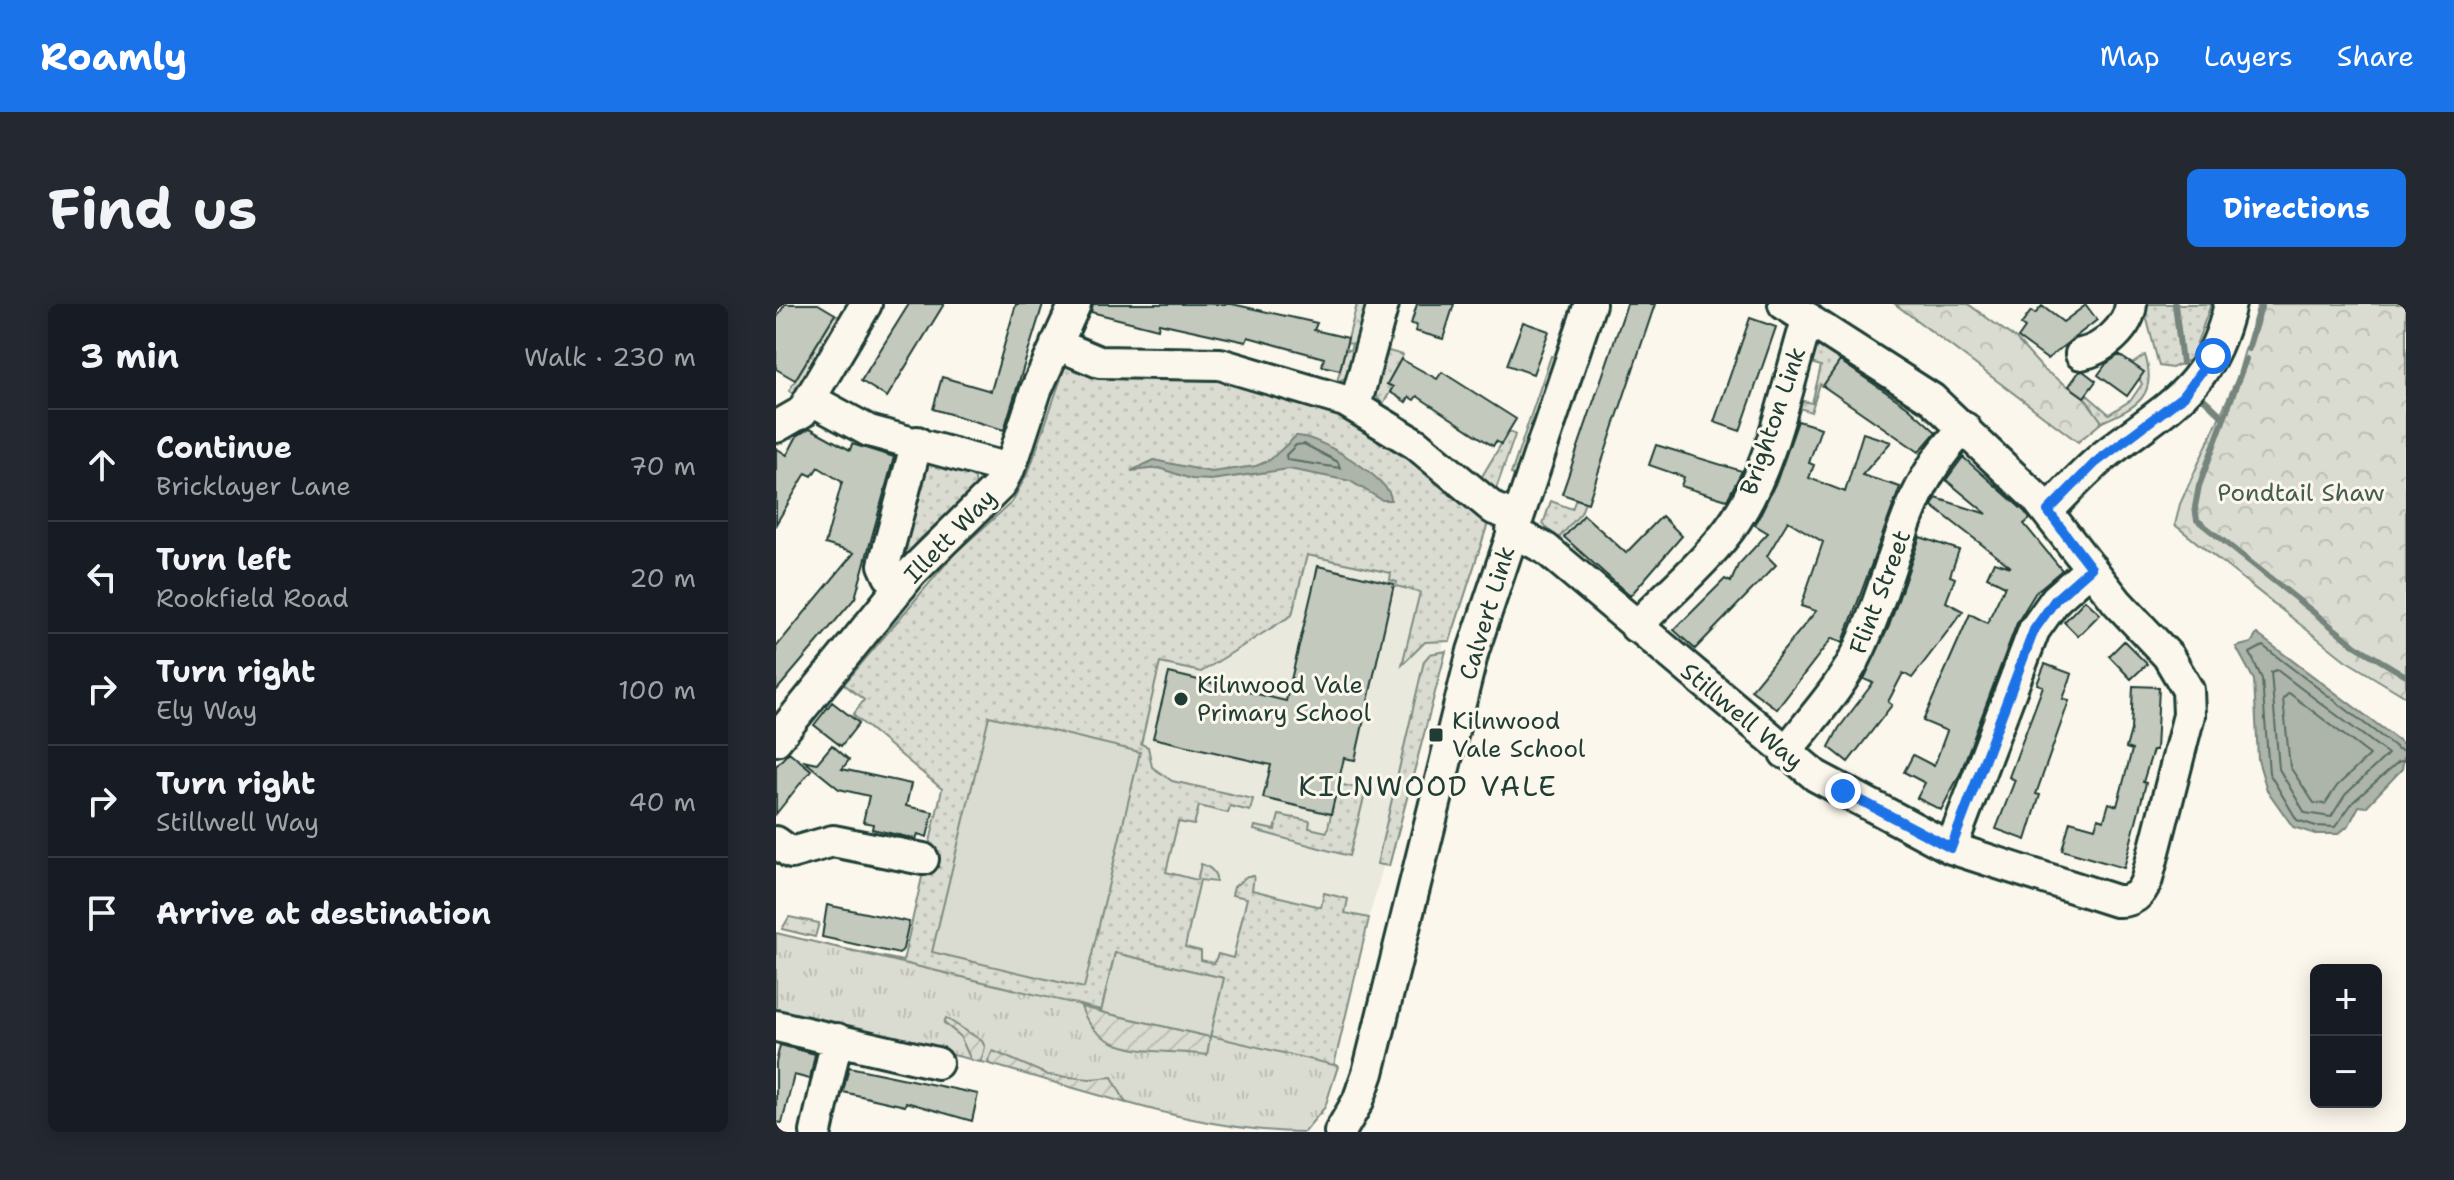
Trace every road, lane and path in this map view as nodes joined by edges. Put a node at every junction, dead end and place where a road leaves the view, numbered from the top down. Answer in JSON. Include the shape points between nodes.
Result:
{"nodes":[{"id":1,"x":866,"y":304,"type":"edge"},
{"id":2,"x":1075,"y":304,"type":"edge"},
{"id":3,"x":1383,"y":304,"type":"edge"},
{"id":4,"x":1590,"y":304,"type":"edge"},
{"id":5,"x":2131,"y":304,"type":"edge"},
{"id":6,"x":2230,"y":304,"type":"edge"},
{"id":7,"x":1796,"y":311,"type":"edge"},
{"id":8,"x":1056,"y":344,"type":"junction"},
{"id":9,"x":2081,"y":354,"type":"dead end"},
{"id":10,"x":810,"y":399,"type":"junction"},
{"id":11,"x":1355,"y":406,"type":"junction"},
{"id":12,"x":777,"y":424,"type":"edge"},
{"id":13,"x":1965,"y":428,"type":"junction"},
{"id":14,"x":917,"y":442,"type":"junction"},
{"id":15,"x":1009,"y":469,"type":"junction"},
{"id":16,"x":2048,"y":511,"type":"junction"},
{"id":17,"x":1514,"y":524,"type":"junction"},
{"id":18,"x":2091,"y":568,"type":"junction"},
{"id":19,"x":901,"y":586,"type":"junction"},
{"id":20,"x":1636,"y":627,"type":"junction"},
{"id":21,"x":776,"y":740,"type":"edge"},
{"id":22,"x":1785,"y":753,"type":"junction"},
{"id":23,"x":776,"y":842,"type":"edge"},
{"id":24,"x":1951,"y":848,"type":"junction"},
{"id":25,"x":923,"y":859,"type":"dead end"},
{"id":26,"x":776,"y":1026,"type":"edge"},
{"id":27,"x":837,"y":1039,"type":"junction"},
{"id":28,"x":937,"y":1063,"type":"dead end"},
{"id":29,"x":1346,"y":1122,"type":"edge"},
{"id":30,"x":816,"y":1132,"type":"edge"}],
"edges":[{"from":1,"to":10,"type":"street"},
{"from":2,"to":8,"type":"street","name":"Illett Way"},
{"from":3,"to":11,"type":"street"},
{"from":4,"to":17,"type":"street","name":"Calvert Link"},
{"from":5,"to":9,"type":"street","via":[[2120,329]]},
{"from":6,"to":16,"type":"street","via":[[2217,348],[2199,379],[2166,411],[2095,463]]},
{"from":7,"to":13,"type":"street","via":[[1932,399]]},
{"from":7,"to":20,"type":"street","name":"Brighton Link","via":[[1766,453],[1743,509]]},
{"from":8,"to":11,"type":"street","name":"Stillwell Way","via":[[1099,362],[1196,361],[1235,367]]},
{"from":8,"to":15,"type":"street","name":"Illett Way"},
{"from":10,"to":12,"type":"street","via":[[797,416]]},
{"from":10,"to":14,"type":"street","via":[[863,429]]},
{"from":11,"to":17,"type":"street","name":"Stillwell Way","via":[[1416,444]]},
{"from":13,"to":16,"type":"street"},
{"from":13,"to":22,"type":"street","name":"Flint Street","via":[[1940,452],[1922,481],[1853,663]]},
{"from":14,"to":15,"type":"street"},
{"from":14,"to":19,"type":"street","via":[[884,562],[886,573]]},
{"from":15,"to":19,"type":"street","name":"Illett Way","via":[[990,496]]},
{"from":16,"to":18,"type":"street"},
{"from":17,"to":20,"type":"street","name":"Stillwell Way"},
{"from":17,"to":29,"type":"street","name":"Calvert Link","via":[[1473,651],[1368,1073]]},
{"from":18,"to":24,"type":"street","via":[[2056,599],[2034,630]]},
{"from":18,"to":24,"type":"street","name":"Stillwell Way","via":[[2175,665],[2189,698],[2147,879],[2134,899],[2116,901]]},
{"from":19,"to":21,"type":"street","name":"Illett Way"},
{"from":20,"to":22,"type":"street","name":"Stillwell Way"},
{"from":22,"to":24,"type":"street","name":"Stillwell Way","via":[[1828,783]]},
{"from":23,"to":25,"type":"street","via":[[791,853],[833,841]]},
{"from":26,"to":27,"type":"street"},
{"from":27,"to":28,"type":"street"},
{"from":27,"to":30,"type":"street"}]}
